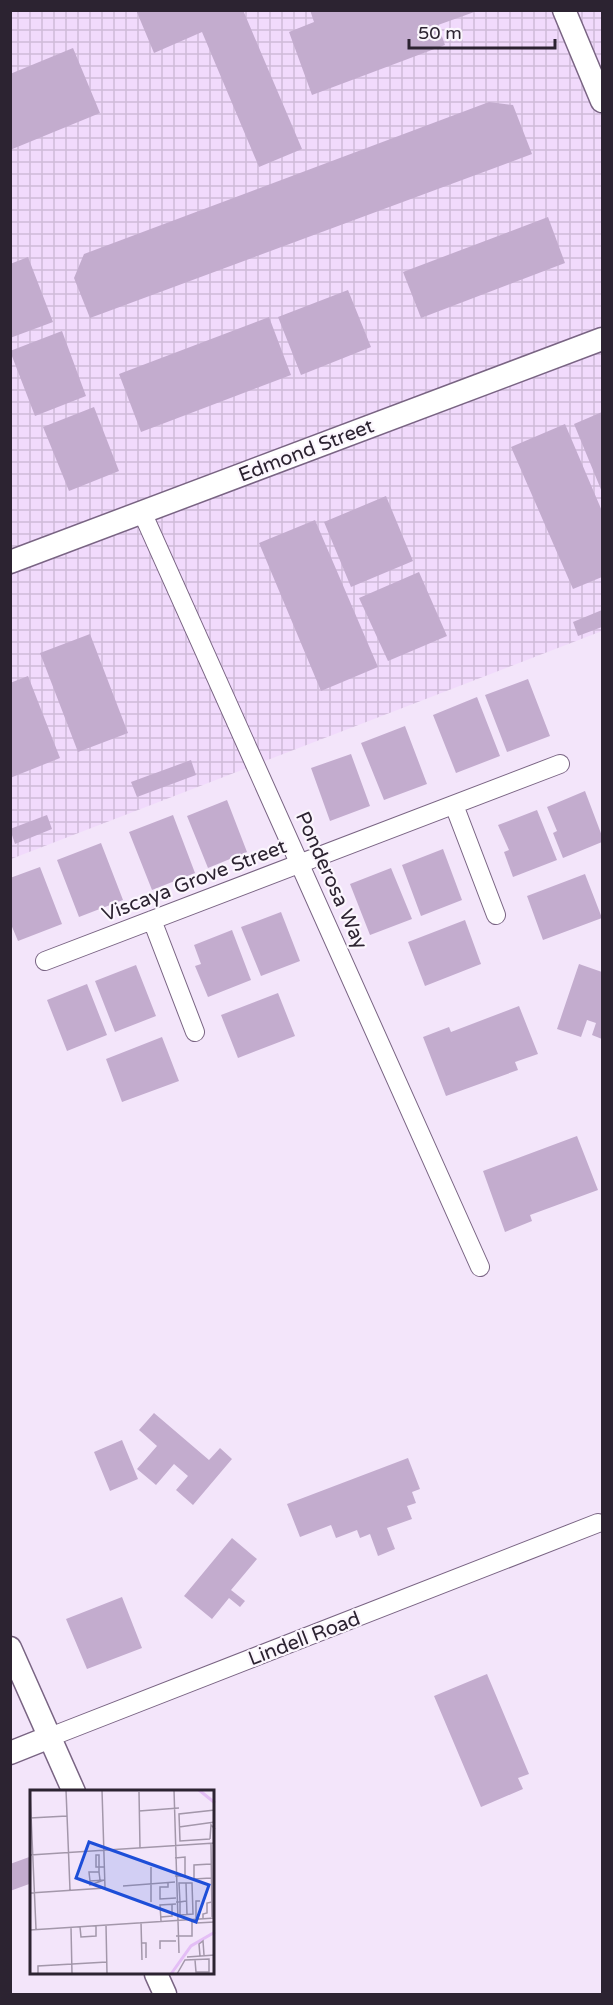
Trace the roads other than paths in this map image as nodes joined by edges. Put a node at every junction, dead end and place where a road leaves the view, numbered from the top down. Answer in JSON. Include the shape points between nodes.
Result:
{"nodes":[{"id":1,"x":564,"y":10,"type":"edge"},
{"id":2,"x":603,"y":101,"type":"edge"},
{"id":3,"x":603,"y":339,"type":"edge"},
{"id":4,"x":142,"y":512,"type":"junction"},
{"id":5,"x":10,"y":562,"type":"edge"},
{"id":6,"x":560,"y":764,"type":"dead end"},
{"id":7,"x":453,"y":805,"type":"junction"},
{"id":8,"x":300,"y":864,"type":"junction"},
{"id":9,"x":496,"y":915,"type":"dead end"},
{"id":10,"x":152,"y":920,"type":"junction"},
{"id":11,"x":45,"y":961,"type":"dead end"},
{"id":12,"x":195,"y":1032,"type":"dead end"},
{"id":13,"x":480,"y":1267,"type":"dead end"},
{"id":14,"x":598,"y":1523,"type":"dead end"},
{"id":15,"x":10,"y":1648,"type":"edge"},
{"id":16,"x":50,"y":1737,"type":"junction"},
{"id":17,"x":10,"y":1753,"type":"edge"},
{"id":18,"x":74,"y":1790,"type":"edge"},
{"id":19,"x":156,"y":1975,"type":"edge"},
{"id":20,"x":165,"y":1995,"type":"edge"}],
"edges":[{"from":1,"to":2,"type":"street"},
{"from":3,"to":4,"type":"street","name":"Edmond Street"},
{"from":4,"to":5,"type":"street","name":"Edmond Street"},
{"from":4,"to":8,"type":"street","name":"Ponderosa Way"},
{"from":6,"to":7,"type":"street","name":"Viscaya Grove Street"},
{"from":7,"to":8,"type":"street","name":"Viscaya Grove Street"},
{"from":7,"to":9,"type":"street"},
{"from":8,"to":10,"type":"street","name":"Viscaya Grove Street"},
{"from":8,"to":13,"type":"street","name":"Ponderosa Way"},
{"from":10,"to":11,"type":"street","name":"Viscaya Grove Street"},
{"from":10,"to":12,"type":"street"},
{"from":14,"to":16,"type":"street","name":"Lindell Road"},
{"from":15,"to":16,"type":"street"},
{"from":16,"to":17,"type":"street","name":"Lindell Road"},
{"from":16,"to":18,"type":"street"},
{"from":19,"to":20,"type":"street"}]}
